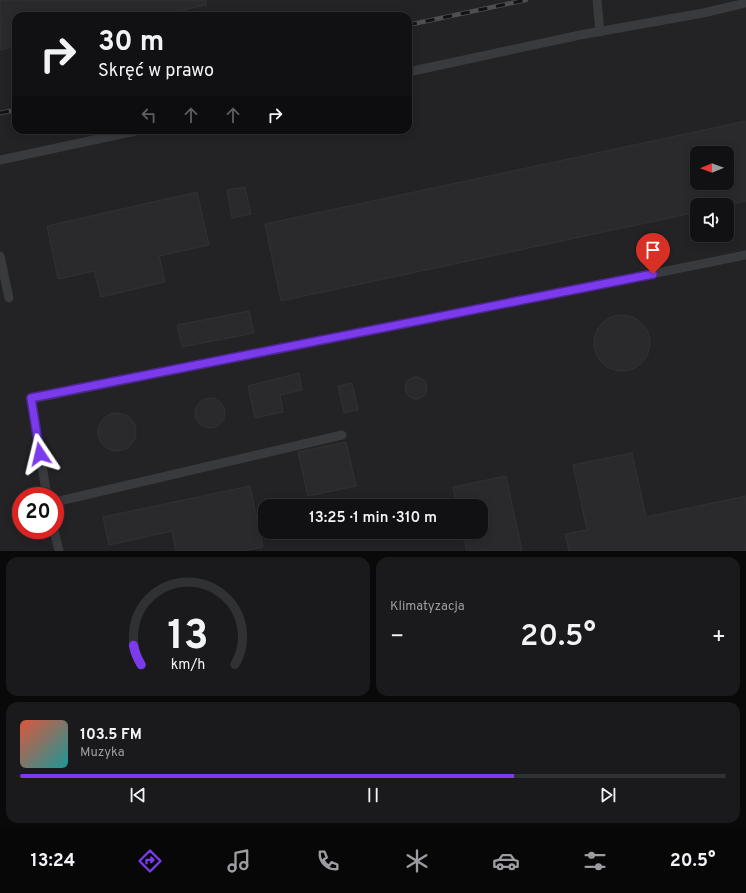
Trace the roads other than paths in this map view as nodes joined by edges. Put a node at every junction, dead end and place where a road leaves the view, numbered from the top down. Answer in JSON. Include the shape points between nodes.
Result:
{"nodes":[{"id":1,"x":597,"y":0,"type":"edge"},
{"id":2,"x":746,"y":3,"type":"edge"},
{"id":3,"x":600,"y":32,"type":"junction"},
{"id":4,"x":412,"y":71,"type":"edge"},
{"id":5,"x":121,"y":134,"type":"edge"},
{"id":6,"x":0,"y":160,"type":"edge"},
{"id":7,"x":746,"y":255,"type":"edge"},
{"id":8,"x":0,"y":256,"type":"edge"},
{"id":9,"x":8,"y":298,"type":"dead end"},
{"id":10,"x":342,"y":435,"type":"dead end"},
{"id":11,"x":46,"y":487,"type":"edge"},
{"id":12,"x":64,"y":500,"type":"edge"},
{"id":13,"x":56,"y":539,"type":"edge"},
{"id":14,"x":59,"y":551,"type":"edge"}],
"edges":[{"from":1,"to":3,"type":"lane"},
{"from":2,"to":3,"type":"lane"},
{"from":3,"to":4,"type":"lane"},
{"from":5,"to":6,"type":"lane"},
{"from":7,"to":11,"type":"lane","via":[[31,398]]},
{"from":8,"to":9,"type":"lane"},
{"from":10,"to":12,"type":"lane"},
{"from":13,"to":14,"type":"lane"}]}
